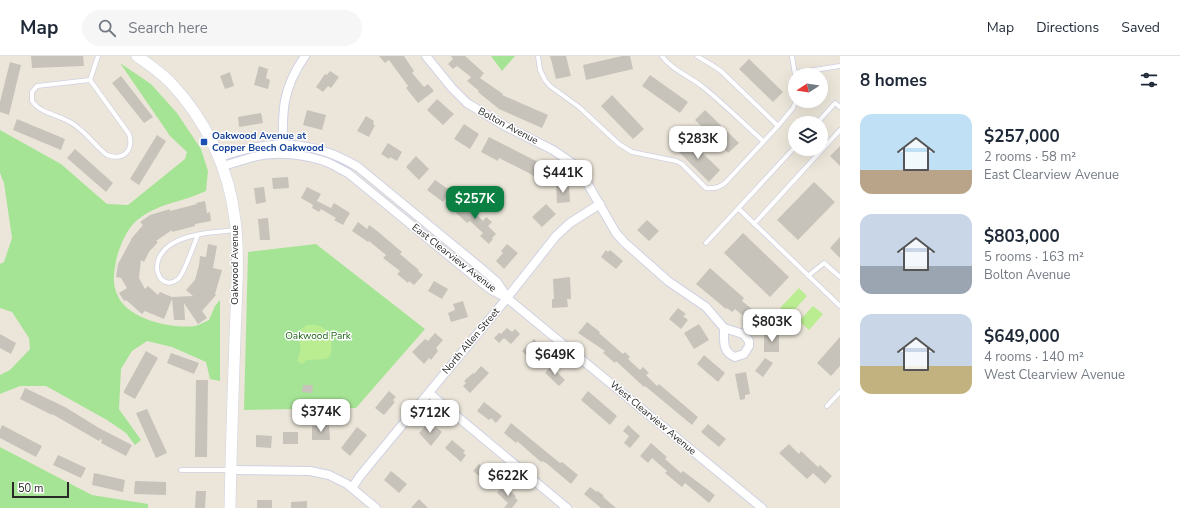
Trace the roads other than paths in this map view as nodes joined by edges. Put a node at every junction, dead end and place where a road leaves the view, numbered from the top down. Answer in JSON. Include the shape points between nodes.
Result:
{"nodes":[{"id":1,"x":98,"y":56,"type":"edge"},
{"id":2,"x":137,"y":56,"type":"edge"},
{"id":3,"x":305,"y":56,"type":"edge"},
{"id":4,"x":426,"y":56,"type":"edge"},
{"id":5,"x":538,"y":56,"type":"edge"},
{"id":6,"x":662,"y":56,"type":"edge"},
{"id":7,"x":697,"y":56,"type":"edge"},
{"id":8,"x":792,"y":56,"type":"edge"},
{"id":9,"x":840,"y":66,"type":"edge"},
{"id":10,"x":794,"y":68,"type":"edge"},
{"id":11,"x":828,"y":68,"type":"edge"},
{"id":12,"x":90,"y":80,"type":"junction"},
{"id":13,"x":840,"y":107,"type":"edge"},
{"id":14,"x":793,"y":108,"type":"edge"},
{"id":15,"x":823,"y":116,"type":"edge"},
{"id":16,"x":778,"y":126,"type":"junction"},
{"id":17,"x":840,"y":130,"type":"edge"},
{"id":18,"x":763,"y":142,"type":"junction"},
{"id":19,"x":283,"y":144,"type":"junction"},
{"id":20,"x":283,"y":155,"type":"junction"},
{"id":21,"x":788,"y":155,"type":"edge"},
{"id":22,"x":222,"y":162,"type":"junction"},
{"id":23,"x":363,"y":171,"type":"junction"},
{"id":24,"x":357,"y":180,"type":"junction"},
{"id":25,"x":600,"y":204,"type":"junction"},
{"id":26,"x":739,"y":209,"type":"junction"},
{"id":27,"x":428,"y":224,"type":"junction"},
{"id":28,"x":754,"y":224,"type":"junction"},
{"id":29,"x":236,"y":230,"type":"junction"},
{"id":30,"x":421,"y":232,"type":"junction"},
{"id":31,"x":198,"y":235,"type":"junction"},
{"id":32,"x":706,"y":243,"type":"dead end"},
{"id":33,"x":808,"y":276,"type":"junction"},
{"id":34,"x":840,"y":277,"type":"edge"},
{"id":35,"x":508,"y":298,"type":"junction"},
{"id":36,"x":840,"y":306,"type":"edge"},
{"id":37,"x":724,"y":328,"type":"dead end"},
{"id":38,"x":840,"y":392,"type":"edge"},
{"id":39,"x":429,"y":393,"type":"junction"},
{"id":40,"x":827,"y":406,"type":"dead end"},
{"id":41,"x":181,"y":470,"type":"dead end"},
{"id":42,"x":231,"y":470,"type":"junction"},
{"id":43,"x":352,"y":488,"type":"junction"},
{"id":44,"x":230,"y":508,"type":"edge"},
{"id":45,"x":376,"y":508,"type":"edge"},
{"id":46,"x":567,"y":508,"type":"edge"},
{"id":47,"x":762,"y":508,"type":"edge"}],
"edges":[{"from":1,"to":12,"type":"lane"},
{"from":2,"to":22,"type":"street","name":"Oakwood Avenue","via":[[170,82],[190,106]]},
{"from":3,"to":19,"type":"street","via":[[285,97],[282,119]]},
{"from":4,"to":25,"type":"street","name":"Bolton Avenue","via":[[467,103],[572,163],[582,174]]},
{"from":5,"to":18,"type":"lane","via":[[540,70],[550,86],[579,107],[619,144],[632,152],[682,164],[706,188],[722,186]]},
{"from":6,"to":18,"type":"lane","via":[[673,68],[710,92]]},
{"from":7,"to":16,"type":"lane","via":[[725,75]]},
{"from":8,"to":10,"type":"lane"},
{"from":9,"to":11,"type":"lane"},
{"from":12,"to":12,"type":"lane","via":[[37,86],[32,92],[32,101],[38,108],[71,122],[86,133],[107,155],[121,156],[130,149],[130,134]]},
{"from":13,"to":15,"type":"lane","via":[[835,103]]},
{"from":14,"to":16,"type":"lane"},
{"from":16,"to":18,"type":"lane"},
{"from":17,"to":28,"type":"lane"},
{"from":19,"to":20,"type":"street"},
{"from":19,"to":22,"type":"street","name":"East Clearview Avenue","via":[[240,150]]},
{"from":19,"to":23,"type":"street","name":"East Clearview Avenue","via":[[326,151],[340,156]]},
{"from":20,"to":22,"type":"street","name":"East Clearview Avenue","via":[[274,154]]},
{"from":20,"to":24,"type":"street","name":"East Clearview Avenue","via":[[302,156],[328,163]]},
{"from":21,"to":26,"type":"lane"},
{"from":22,"to":29,"type":"street","name":"Oakwood Avenue","via":[[233,204]]},
{"from":23,"to":24,"type":"lane"},
{"from":23,"to":27,"type":"street","name":"East Clearview Avenue"},
{"from":24,"to":30,"type":"street","name":"East Clearview Avenue"},
{"from":25,"to":35,"type":"street","name":"North Allen Street","via":[[570,223],[556,236]]},
{"from":25,"to":37,"type":"street","name":"Bolton Avenue","via":[[624,242],[668,281],[706,307]]},
{"from":26,"to":28,"type":"lane"},
{"from":26,"to":32,"type":"lane"},
{"from":27,"to":30,"type":"lane"},
{"from":27,"to":35,"type":"street","name":"East Clearview Avenue","via":[[497,282]]},
{"from":28,"to":33,"type":"lane"},
{"from":29,"to":31,"type":"lane"},
{"from":29,"to":42,"type":"street","name":"Oakwood Avenue"},
{"from":30,"to":35,"type":"street","name":"East Clearview Avenue","via":[[493,291]]},
{"from":31,"to":31,"type":"lane","via":[[172,244],[160,255],[157,263],[159,277],[172,282],[178,279],[183,273]]},
{"from":33,"to":34,"type":"lane","via":[[824,263]]},
{"from":33,"to":36,"type":"lane"},
{"from":35,"to":39,"type":"street","name":"North Allen Street"},
{"from":35,"to":47,"type":"street","name":"West Clearview Avenue"},
{"from":38,"to":40,"type":"lane"},
{"from":39,"to":43,"type":"street","name":"North Allen Street"},
{"from":39,"to":46,"type":"street"},
{"from":41,"to":42,"type":"lane"},
{"from":42,"to":43,"type":"street","via":[[318,472]]},
{"from":42,"to":44,"type":"street","name":"Oakwood Avenue"},
{"from":43,"to":45,"type":"street"}]}
